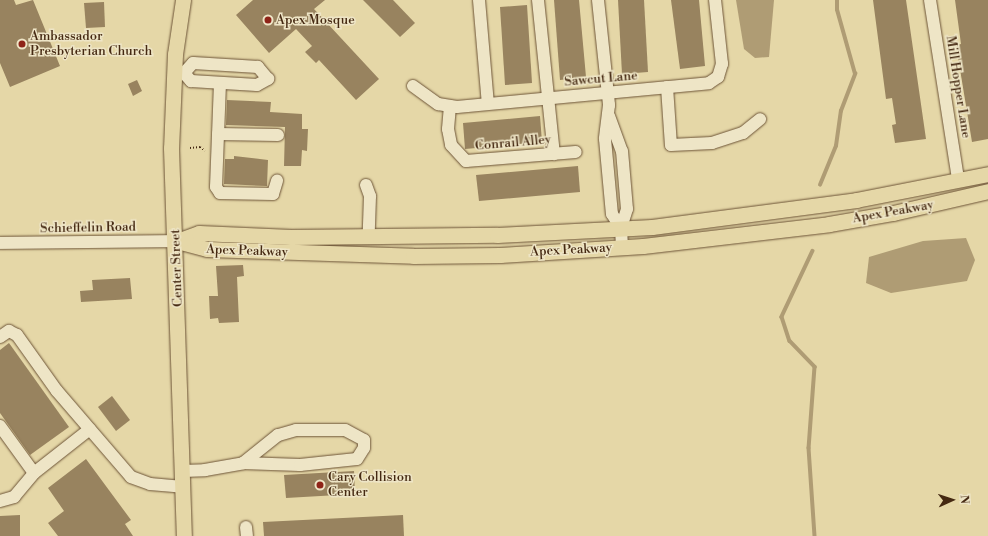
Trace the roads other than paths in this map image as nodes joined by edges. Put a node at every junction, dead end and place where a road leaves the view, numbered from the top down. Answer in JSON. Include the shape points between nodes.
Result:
{"nodes":[{"id":1,"x":183,"y":0,"type":"edge"},
{"id":2,"x":479,"y":0,"type":"edge"},
{"id":3,"x":538,"y":0,"type":"edge"},
{"id":4,"x":598,"y":0,"type":"edge"},
{"id":5,"x":715,"y":0,"type":"edge"},
{"id":6,"x":930,"y":0,"type":"edge"},
{"id":7,"x":179,"y":72,"type":"junction"},
{"id":8,"x":220,"y":83,"type":"junction"},
{"id":9,"x":413,"y":86,"type":"dead end"},
{"id":10,"x":667,"y":87,"type":"junction"},
{"id":11,"x":608,"y":92,"type":"junction"},
{"id":12,"x":550,"y":98,"type":"junction"},
{"id":13,"x":488,"y":104,"type":"junction"},
{"id":14,"x":450,"y":106,"type":"junction"},
{"id":15,"x":760,"y":119,"type":"dead end"},
{"id":16,"x":278,"y":135,"type":"dead end"},
{"id":17,"x":218,"y":137,"type":"junction"},
{"id":18,"x":576,"y":152,"type":"dead end"},
{"id":19,"x":554,"y":154,"type":"junction"},
{"id":20,"x":988,"y":174,"type":"edge"},
{"id":21,"x":958,"y":179,"type":"junction"},
{"id":22,"x":277,"y":181,"type":"dead end"},
{"id":23,"x":366,"y":185,"type":"dead end"},
{"id":24,"x":988,"y":192,"type":"edge"},
{"id":25,"x":621,"y":228,"type":"junction"},
{"id":26,"x":369,"y":234,"type":"junction"},
{"id":27,"x":176,"y":241,"type":"junction"},
{"id":28,"x":0,"y":243,"type":"edge"},
{"id":29,"x":622,"y":248,"type":"junction"},
{"id":30,"x":0,"y":336,"type":"edge"},
{"id":31,"x":0,"y":426,"type":"edge"},
{"id":32,"x":90,"y":429,"type":"junction"},
{"id":33,"x":243,"y":463,"type":"junction"},
{"id":34,"x":182,"y":471,"type":"junction"},
{"id":35,"x":34,"y":473,"type":"junction"},
{"id":36,"x":182,"y":487,"type":"junction"},
{"id":37,"x":0,"y":501,"type":"edge"},
{"id":38,"x":184,"y":536,"type":"edge"}],
"edges":[{"from":1,"to":7,"type":"main road","name":"Center Street"},
{"from":2,"to":13,"type":"street"},
{"from":3,"to":12,"type":"street"},
{"from":4,"to":11,"type":"street"},
{"from":5,"to":10,"type":"street","name":"Sawcut Lane","via":[[722,64],[718,77],[709,83]]},
{"from":6,"to":21,"type":"street","name":"Mill Hopper Lane"},
{"from":7,"to":8,"type":"street","via":[[191,81]]},
{"from":7,"to":8,"type":"street","via":[[193,63],[258,67],[274,78],[257,85]]},
{"from":7,"to":27,"type":"main road","name":"Center Street","via":[[172,148]]},
{"from":8,"to":17,"type":"street"},
{"from":9,"to":14,"type":"street","name":"Sawcut Lane","via":[[438,104]]},
{"from":10,"to":11,"type":"street","name":"Sawcut Lane"},
{"from":10,"to":15,"type":"street","via":[[671,146],[712,143],[744,133]]},
{"from":11,"to":12,"type":"street","name":"Sawcut Lane"},
{"from":11,"to":25,"type":"street","via":[[610,116],[605,139],[612,214]]},
{"from":12,"to":13,"type":"street","name":"Sawcut Lane"},
{"from":12,"to":19,"type":"street"},
{"from":13,"to":14,"type":"street","name":"Sawcut Lane"},
{"from":14,"to":19,"type":"street","name":"Conrail Alley","via":[[448,129],[451,146],[466,161]]},
{"from":16,"to":17,"type":"street"},
{"from":17,"to":22,"type":"street","via":[[215,182],[220,193],[273,194]]},
{"from":18,"to":19,"type":"street","name":"Conrail Alley"},
{"from":20,"to":21,"type":"main road","name":"Apex Peakway"},
{"from":21,"to":25,"type":"main road","name":"Apex Peakway","via":[[856,200],[740,217]]},
{"from":23,"to":26,"type":"street","via":[[370,196]]},
{"from":24,"to":29,"type":"main road","name":"Apex Peakway","via":[[900,212],[829,224],[721,239]]},
{"from":25,"to":26,"type":"main road","name":"Apex Peakway","via":[[497,235]]},
{"from":25,"to":29,"type":"street"},
{"from":26,"to":27,"type":"main road","name":"Apex Peakway","via":[[291,237],[199,233]]},
{"from":27,"to":28,"type":"street","name":"Schieffelin Road"},
{"from":27,"to":29,"type":"main road","name":"Apex Peakway","via":[[206,249],[405,255],[500,255]]},
{"from":27,"to":34,"type":"main road","name":"Center Street"},
{"from":30,"to":32,"type":"street","via":[[9,331],[17,335],[57,391]]},
{"from":31,"to":35,"type":"street"},
{"from":32,"to":35,"type":"street"},
{"from":32,"to":36,"type":"street","via":[[131,476],[150,484]]},
{"from":33,"to":33,"type":"street","via":[[300,466],[357,459],[364,448],[364,440],[345,430],[296,430],[278,435]]},
{"from":33,"to":34,"type":"street"},
{"from":34,"to":36,"type":"main road","name":"Center Street"},
{"from":35,"to":37,"type":"street","via":[[14,497]]},
{"from":36,"to":38,"type":"main road","name":"Center Street"}]}
